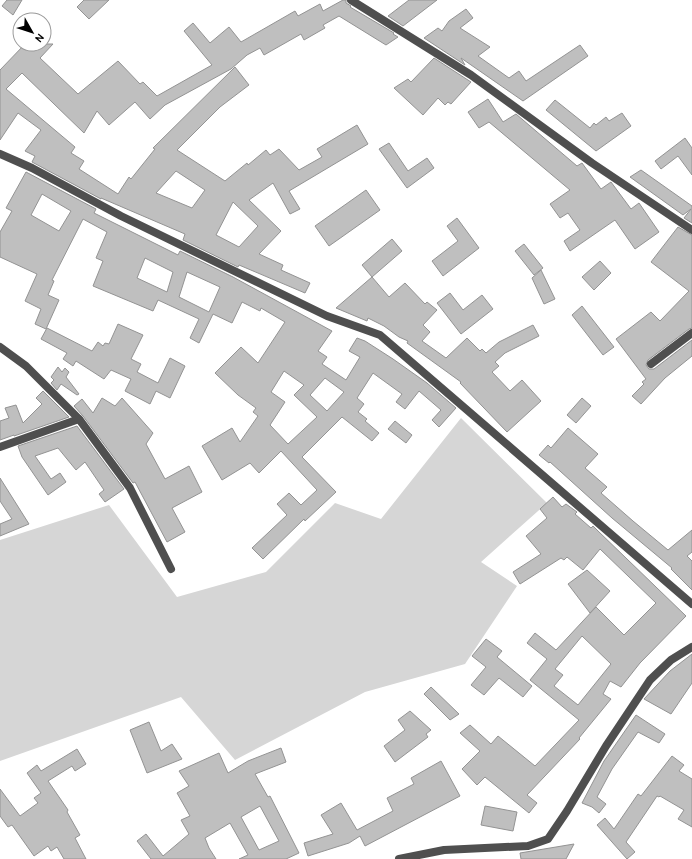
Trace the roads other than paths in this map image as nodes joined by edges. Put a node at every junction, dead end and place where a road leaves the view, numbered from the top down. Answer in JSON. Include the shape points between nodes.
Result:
{"nodes":[{"id":1,"x":351,"y":0,"type":"edge"},
{"id":2,"x":0,"y":154,"type":"edge"},
{"id":3,"x":692,"y":230,"type":"edge"},
{"id":4,"x":692,"y":333,"type":"edge"},
{"id":5,"x":0,"y":347,"type":"edge"},
{"id":6,"x":651,"y":364,"type":"dead end"},
{"id":7,"x":79,"y":419,"type":"junction"},
{"id":8,"x":0,"y":447,"type":"edge"},
{"id":9,"x":171,"y":569,"type":"dead end"},
{"id":10,"x":692,"y":604,"type":"edge"},
{"id":11,"x":692,"y":647,"type":"edge"},
{"id":12,"x":399,"y":859,"type":"edge"}],
"edges":[{"from":1,"to":3,"type":"street","via":[[471,75],[592,163]]},
{"from":2,"to":10,"type":"street","via":[[327,316],[380,335]]},
{"from":4,"to":6,"type":"street"},
{"from":5,"to":7,"type":"street","via":[[26,366]]},
{"from":7,"to":8,"type":"street"},
{"from":7,"to":9,"type":"street","via":[[130,488]]},
{"from":11,"to":12,"type":"street","via":[[671,660],[650,680],[548,839],[528,846],[444,850]]}]}
